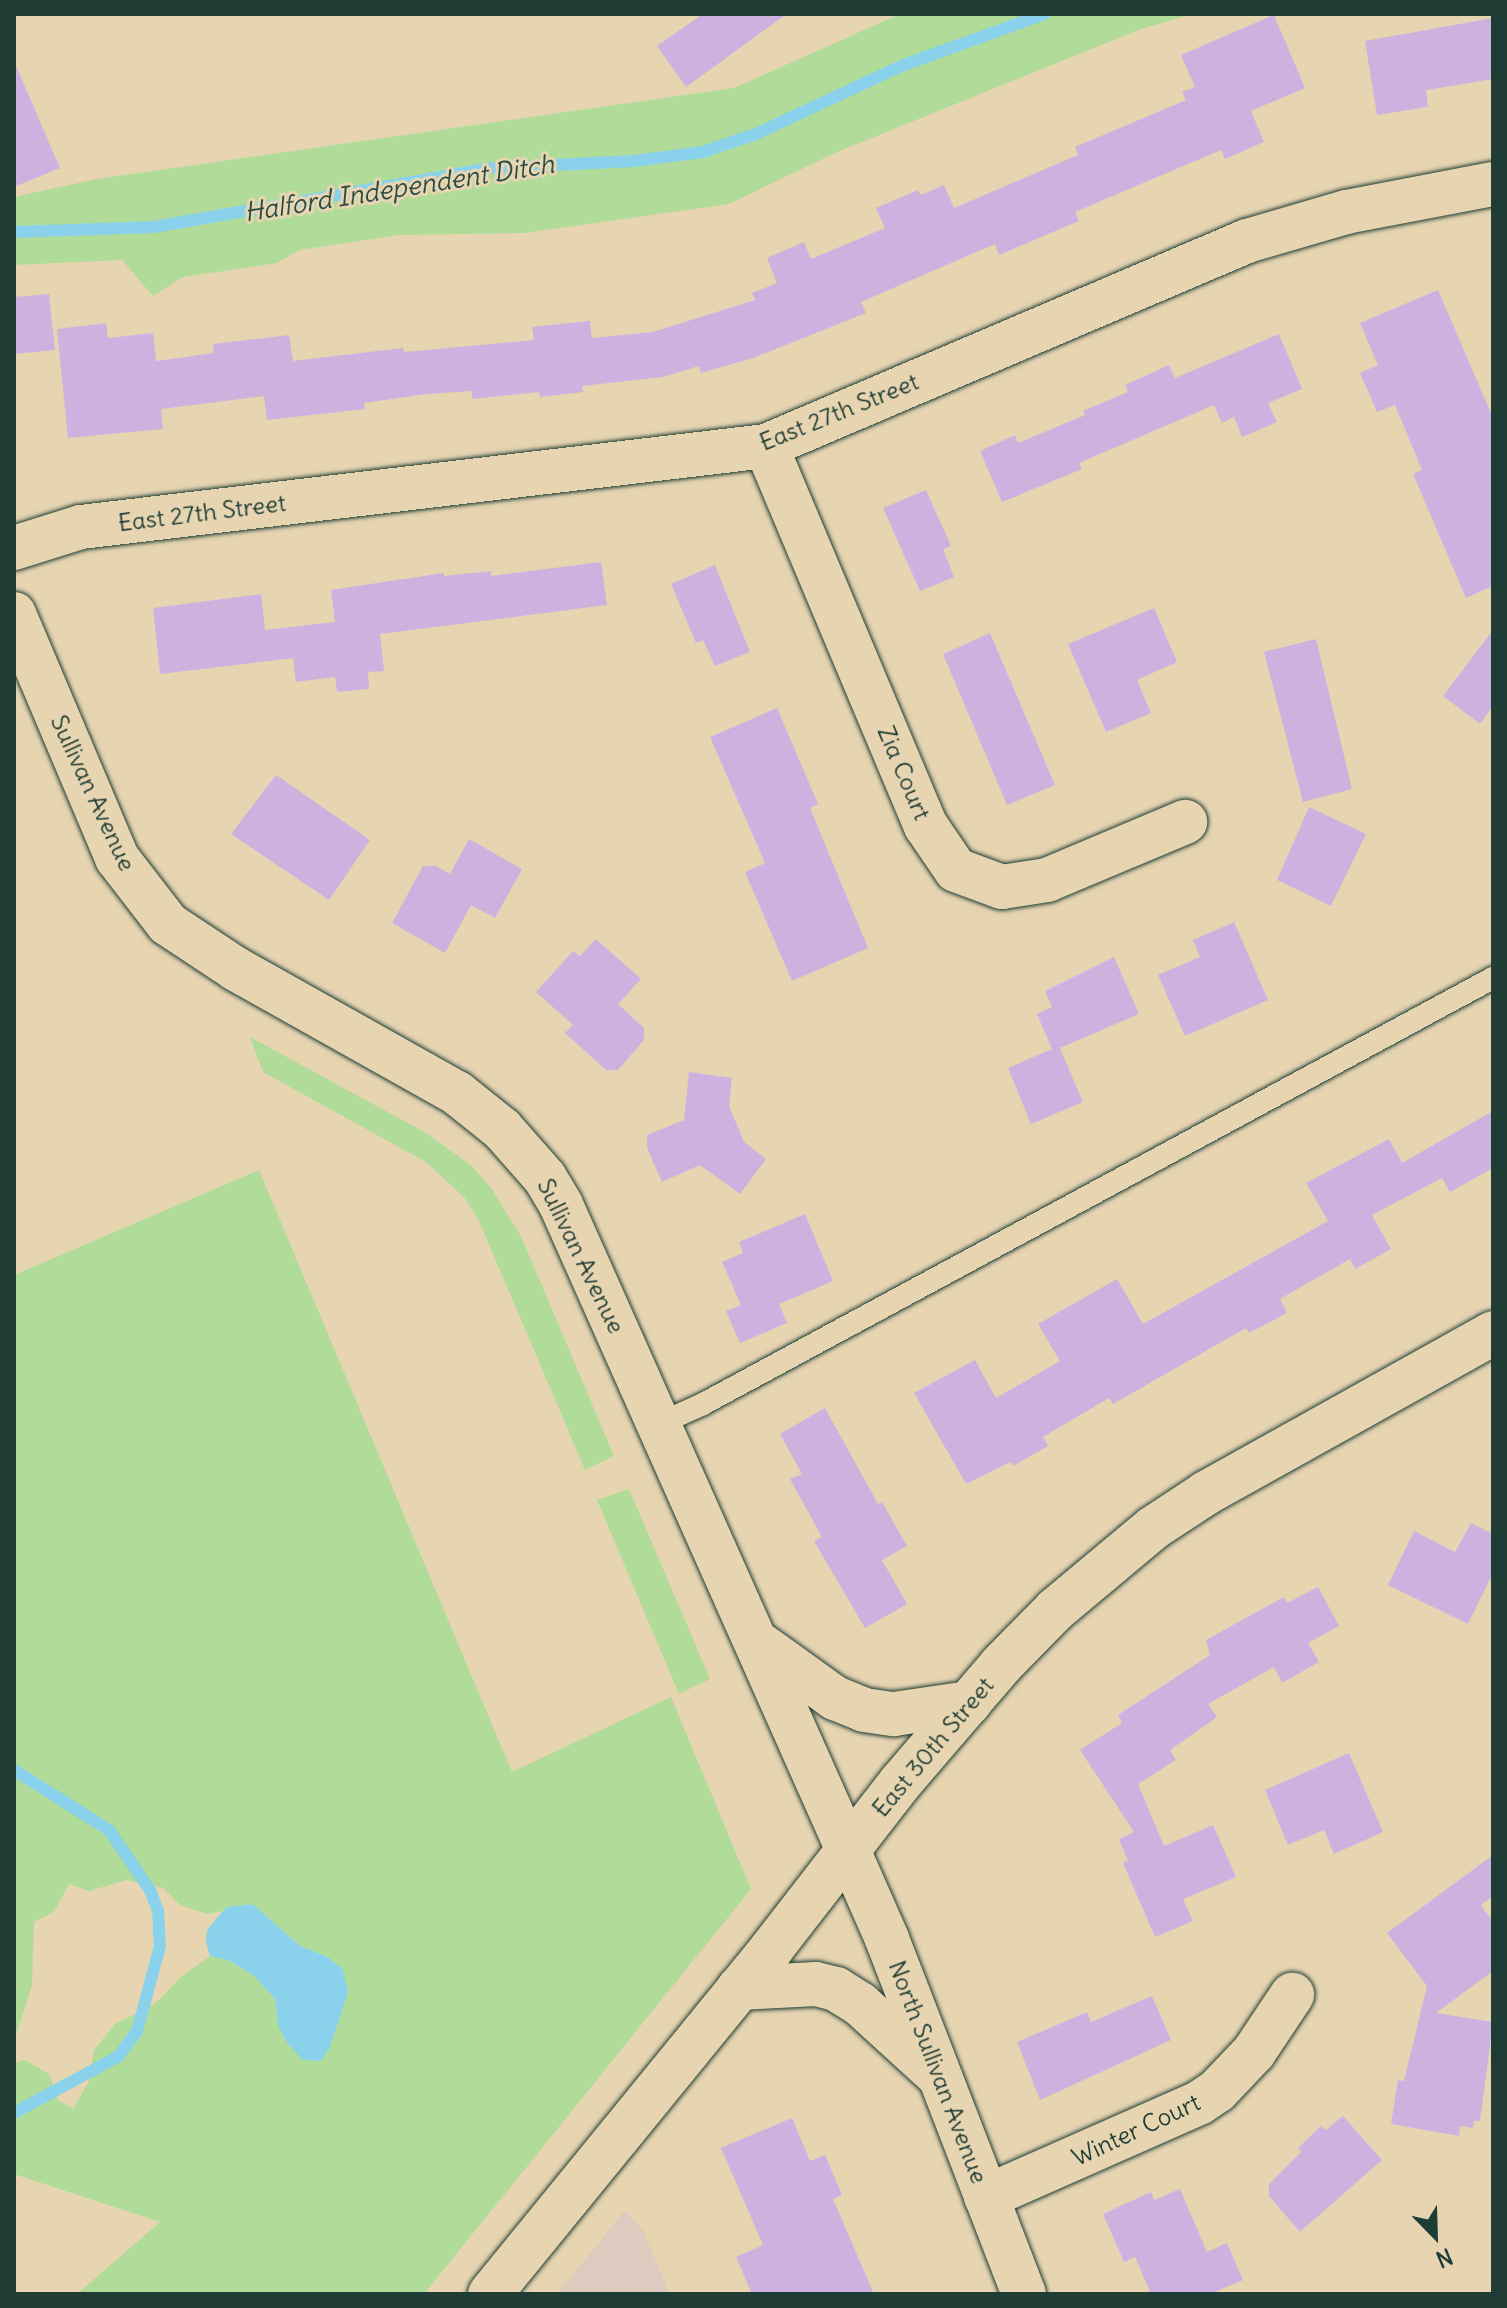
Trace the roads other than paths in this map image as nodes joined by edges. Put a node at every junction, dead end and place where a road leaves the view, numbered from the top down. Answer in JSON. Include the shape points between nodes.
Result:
{"nodes":[{"id":1,"x":1493,"y":184,"type":"edge"},
{"id":2,"x":766,"y":446,"type":"junction"},
{"id":3,"x":14,"y":548,"type":"edge"},
{"id":4,"x":14,"y":614,"type":"edge"},
{"id":5,"x":1185,"y":822,"type":"dead end"},
{"id":6,"x":1493,"y":978,"type":"edge"},
{"id":7,"x":1493,"y":1333,"type":"edge"},
{"id":8,"x":659,"y":1424,"type":"junction"},
{"id":9,"x":755,"y":1641,"type":"junction"},
{"id":10,"x":969,"y":1703,"type":"junction"},
{"id":11,"x":848,"y":1850,"type":"junction"},
{"id":12,"x":739,"y":1988,"type":"junction"},
{"id":13,"x":1292,"y":1995,"type":"dead end"},
{"id":14,"x":940,"y":2077,"type":"junction"},
{"id":15,"x":986,"y":2197,"type":"junction"},
{"id":16,"x":490,"y":2294,"type":"edge"},
{"id":17,"x":1024,"y":2294,"type":"edge"}],
"edges":[{"from":1,"to":2,"type":"main road","name":"East 27th Street","via":[[1346,212],[1247,241]]},
{"from":2,"to":3,"type":"main road","name":"East 27th Street","via":[[81,527]]},
{"from":2,"to":5,"type":"main road","name":"Zia Court","via":[[926,826],[956,870],[1002,887],[1047,880]]},
{"from":4,"to":8,"type":"main road","name":"Sullivan Avenue","via":[[104,831],[153,908],[168,924],[236,969],[457,1093],[525,1152],[561,1205]]},
{"from":6,"to":8,"type":"lane"},
{"from":7,"to":10,"type":"main road","name":"East 30th Street","via":[[1245,1469],[1153,1528],[1055,1610]]},
{"from":8,"to":9,"type":"main road","name":"Sullivan Avenue"},
{"from":9,"to":10,"type":"main road","via":[[835,1698],[864,1710],[894,1714]]},
{"from":9,"to":11,"type":"main road","name":"Sullivan Avenue"},
{"from":10,"to":11,"type":"main road","name":"East 30th Street"},
{"from":11,"to":12,"type":"main road","name":"East 30th Street"},
{"from":11,"to":14,"type":"main road","name":"North Sullivan Avenue"},
{"from":12,"to":14,"type":"main road","via":[[816,1984],[836,1989],[860,2004]]},
{"from":12,"to":16,"type":"main road","name":"East 30th Street"},
{"from":13,"to":15,"type":"main road","name":"Winter Court","via":[[1254,2052],[1199,2103]]},
{"from":14,"to":15,"type":"main road","name":"North Sullivan Avenue"},
{"from":15,"to":17,"type":"main road","name":"North Sullivan Avenue"}]}
